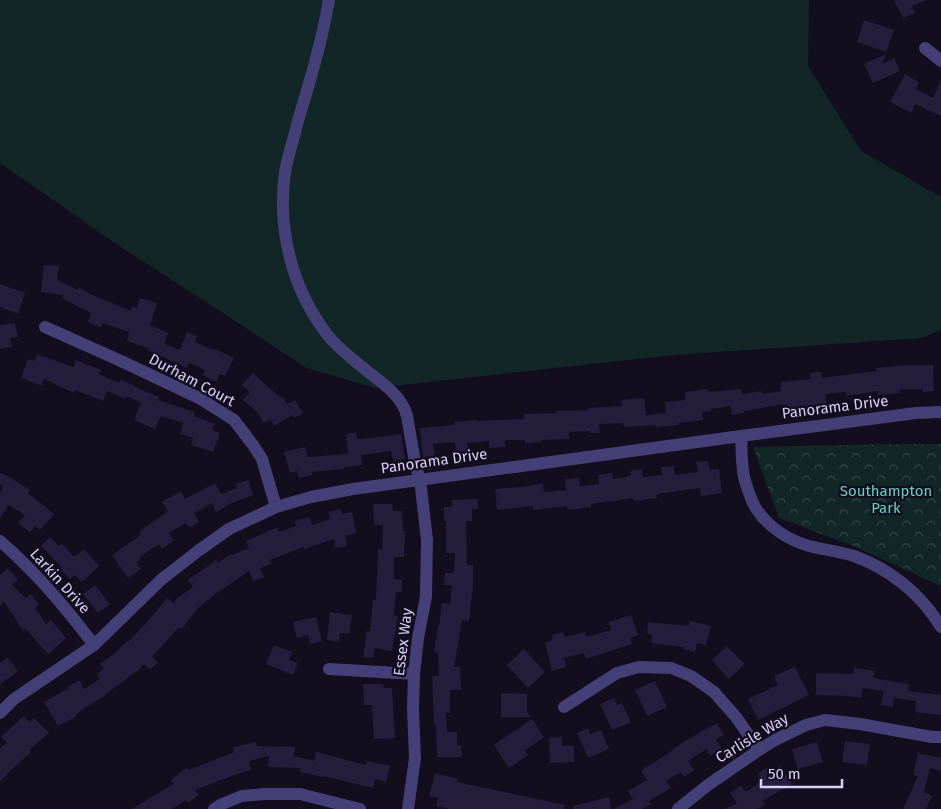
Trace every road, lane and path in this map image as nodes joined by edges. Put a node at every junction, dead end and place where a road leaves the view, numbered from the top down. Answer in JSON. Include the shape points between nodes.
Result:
{"nodes":[{"id":1,"x":329,"y":0,"type":"edge"},
{"id":2,"x":925,"y":48,"type":"dead end"},
{"id":3,"x":941,"y":62,"type":"edge"},
{"id":4,"x":45,"y":327,"type":"dead end"},
{"id":5,"x":941,"y":412,"type":"edge"},
{"id":6,"x":741,"y":436,"type":"junction"},
{"id":7,"x":420,"y":479,"type":"junction"},
{"id":8,"x":276,"y":507,"type":"junction"},
{"id":9,"x":0,"y":541,"type":"edge"},
{"id":10,"x":941,"y":627,"type":"edge"},
{"id":11,"x":94,"y":644,"type":"junction"},
{"id":12,"x":329,"y":669,"type":"dead end"},
{"id":13,"x":414,"y":674,"type":"junction"},
{"id":14,"x":564,"y":707,"type":"dead end"},
{"id":15,"x":0,"y":713,"type":"edge"},
{"id":16,"x":941,"y":737,"type":"edge"},
{"id":17,"x":759,"y":750,"type":"junction"},
{"id":18,"x":214,"y":809,"type":"edge"},
{"id":19,"x":360,"y":809,"type":"edge"},
{"id":20,"x":408,"y":809,"type":"edge"},
{"id":21,"x":678,"y":809,"type":"edge"}],
"edges":[{"from":1,"to":7,"type":"street","name":"Essex Way","via":[[285,172],[282,207],[285,236],[301,292],[324,330],[342,351],[394,394],[405,408]]},
{"from":2,"to":3,"type":"street"},
{"from":4,"to":8,"type":"street","name":"Durham Court","via":[[199,398],[234,420],[262,459]]},
{"from":5,"to":6,"type":"street","name":"Panorama Drive"},
{"from":6,"to":7,"type":"street","name":"Panorama Drive"},
{"from":6,"to":10,"type":"street","via":[[744,480],[756,508],[769,524],[788,538],[853,556],[899,580],[917,595]]},
{"from":7,"to":8,"type":"street","name":"Panorama Drive","via":[[311,497]]},
{"from":7,"to":13,"type":"street","name":"Essex Way","via":[[427,540],[426,596]]},
{"from":8,"to":11,"type":"street","name":"Panorama Drive","via":[[229,528],[198,551],[162,579]]},
{"from":9,"to":11,"type":"street","name":"Larkin Drive"},
{"from":11,"to":15,"type":"street","name":"Panorama Drive","via":[[14,699]]},
{"from":12,"to":13,"type":"street"},
{"from":13,"to":20,"type":"street","name":"Essex Way","via":[[415,758]]},
{"from":14,"to":17,"type":"street","via":[[617,672],[639,667],[671,668],[691,676],[714,692]]},
{"from":16,"to":17,"type":"street","name":"Carlisle Way","via":[[825,720],[806,725]]},
{"from":17,"to":21,"type":"street","name":"Carlisle Way"},
{"from":18,"to":19,"type":"street","via":[[242,796],[300,794]]}]}
